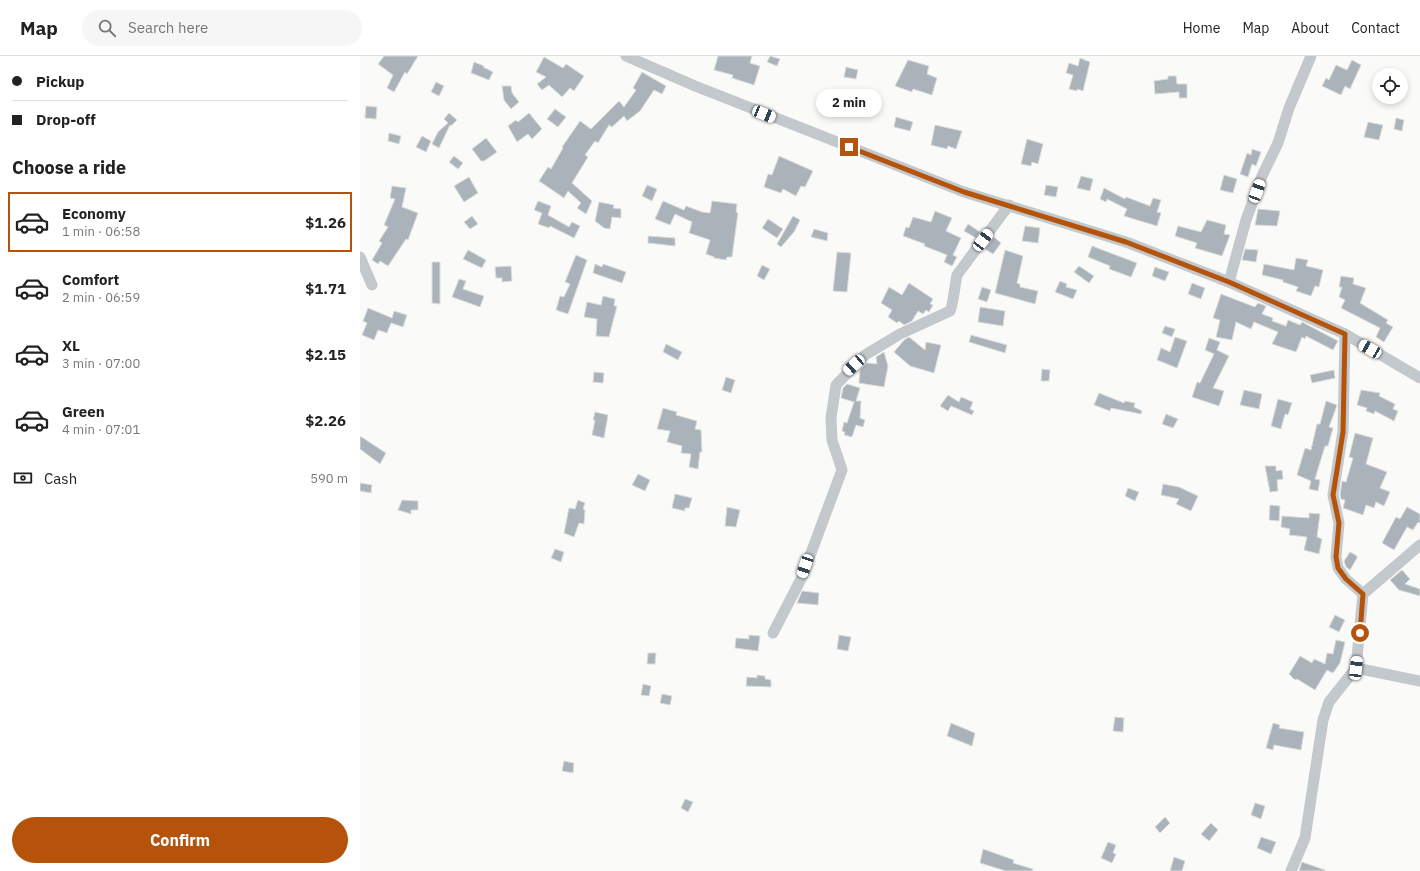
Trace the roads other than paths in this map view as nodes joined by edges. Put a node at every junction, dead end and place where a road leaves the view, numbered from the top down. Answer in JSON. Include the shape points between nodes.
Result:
{"nodes":[{"id":1,"x":626,"y":56,"type":"edge"},
{"id":2,"x":1312,"y":56,"type":"edge"},
{"id":3,"x":1009,"y":206,"type":"junction"},
{"id":4,"x":360,"y":257,"type":"edge"},
{"id":5,"x":1229,"y":282,"type":"junction"},
{"id":6,"x":372,"y":285,"type":"dead end"},
{"id":7,"x":1345,"y":334,"type":"junction"},
{"id":8,"x":1420,"y":378,"type":"edge"},
{"id":9,"x":1420,"y":545,"type":"edge"},
{"id":10,"x":1363,"y":594,"type":"junction"},
{"id":11,"x":773,"y":633,"type":"dead end"},
{"id":12,"x":1356,"y":668,"type":"junction"},
{"id":13,"x":1420,"y":681,"type":"edge"},
{"id":14,"x":1291,"y":871,"type":"edge"}],
"edges":[{"from":1,"to":3,"type":"street","via":[[695,86],[964,192]]},
{"from":2,"to":5,"type":"street","via":[[1289,108],[1278,143],[1259,183]]},
{"from":3,"to":5,"type":"street","via":[[1126,242]]},
{"from":3,"to":11,"type":"street","via":[[957,275],[953,289],[953,307],[950,311],[900,334],[865,355],[836,385],[831,418],[832,440],[842,470],[802,576]]},
{"from":4,"to":6,"type":"street"},
{"from":5,"to":7,"type":"street"},
{"from":7,"to":8,"type":"street"},
{"from":7,"to":10,"type":"street","via":[[1343,432],[1333,495],[1339,523],[1336,557],[1338,568],[1346,579]]},
{"from":9,"to":10,"type":"street"},
{"from":10,"to":12,"type":"street"},
{"from":12,"to":13,"type":"street"},
{"from":12,"to":14,"type":"street","via":[[1329,702],[1325,714],[1304,838]]}]}
